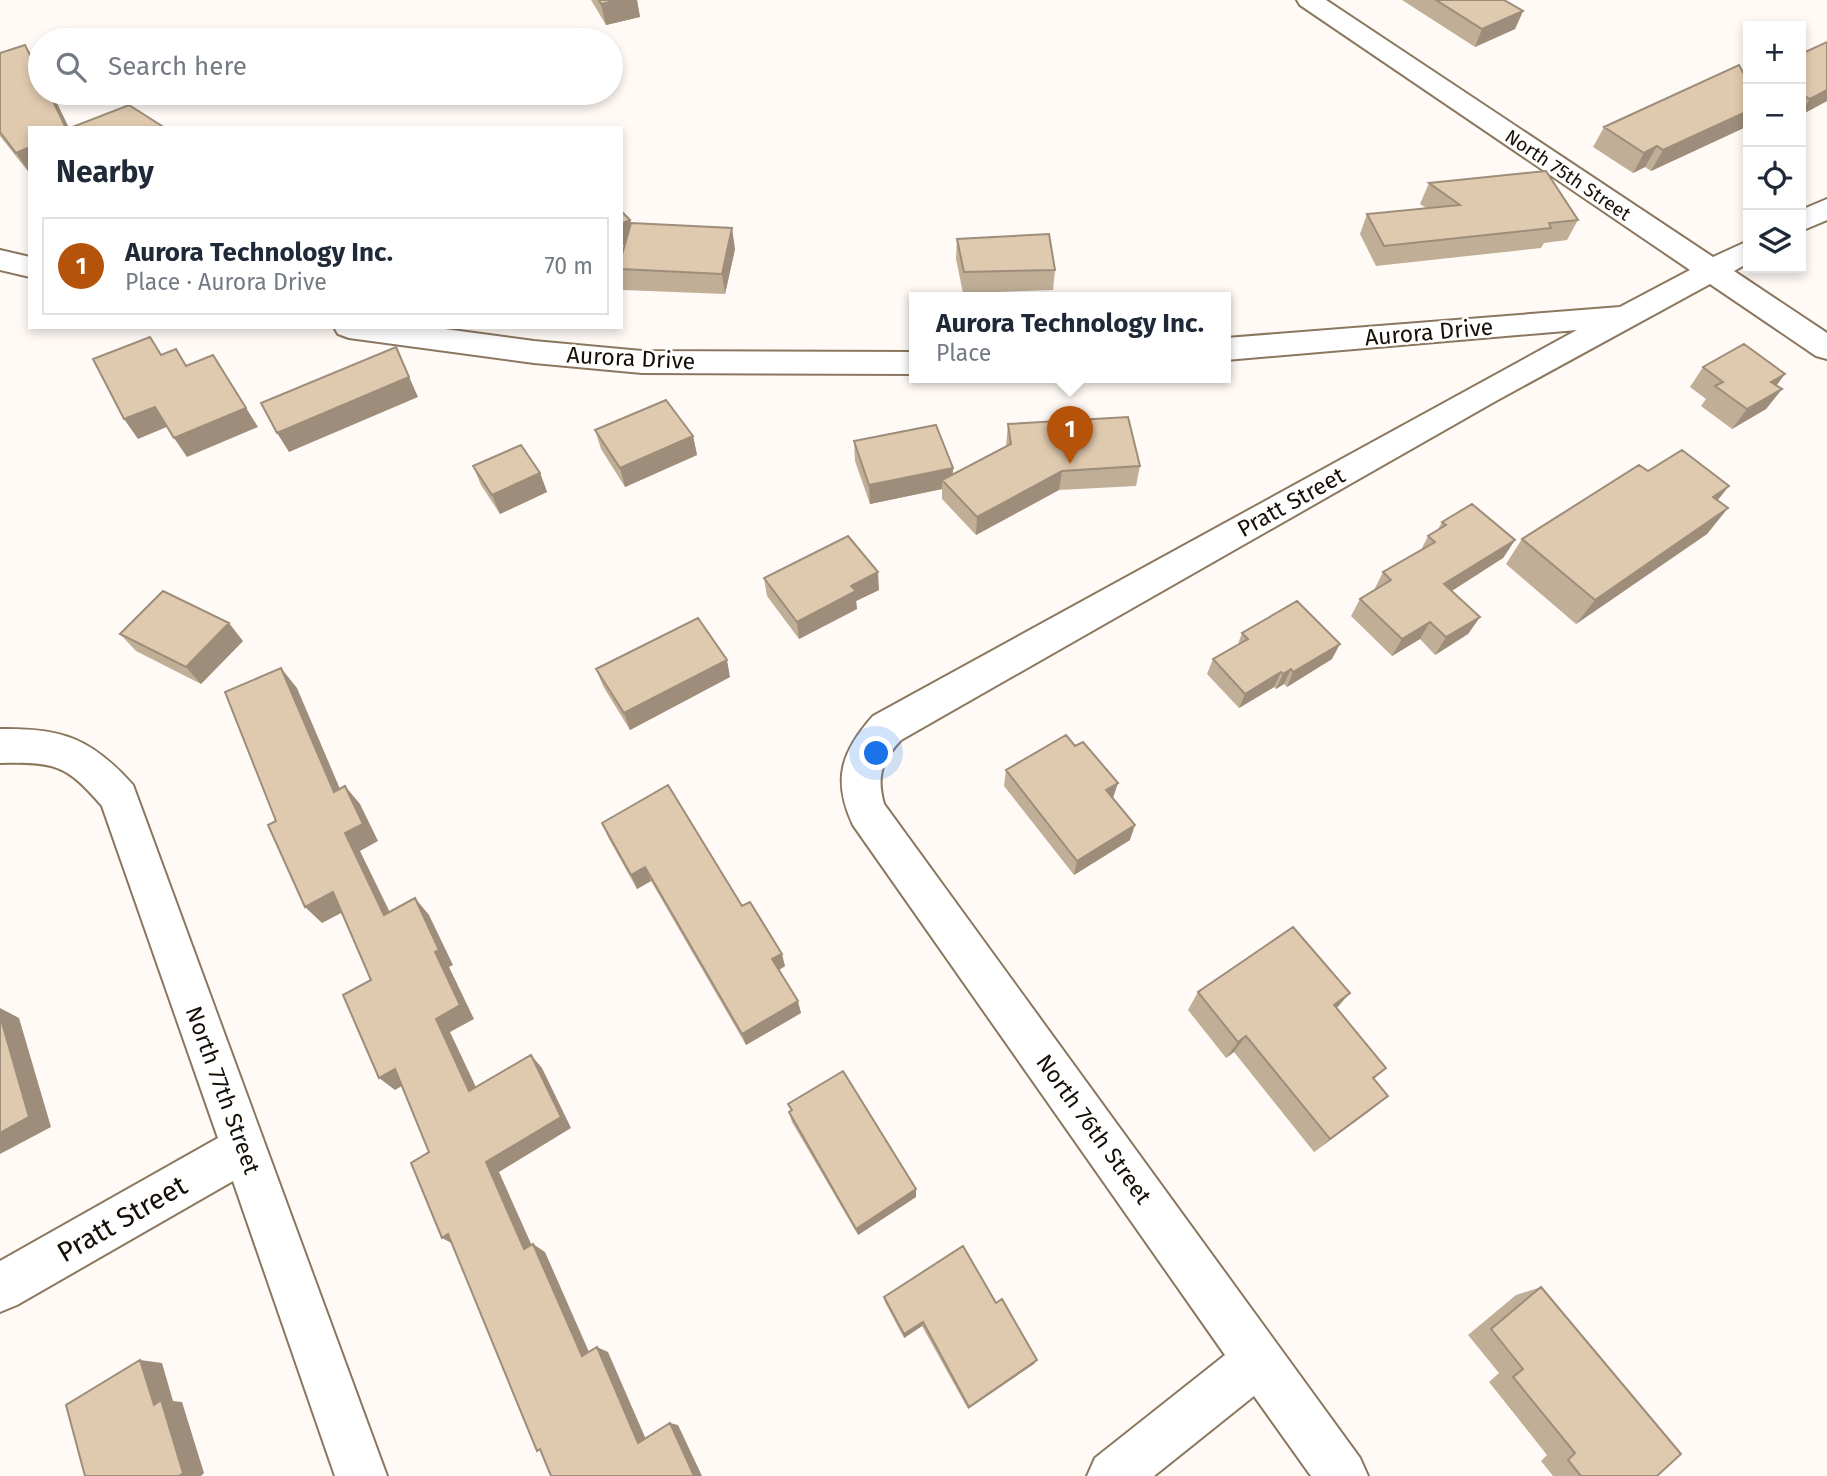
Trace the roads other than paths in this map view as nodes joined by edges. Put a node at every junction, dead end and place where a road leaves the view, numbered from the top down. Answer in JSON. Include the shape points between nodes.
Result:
{"nodes":[{"id":1,"x":1309,"y":0,"type":"edge"},
{"id":2,"x":1827,"y":208,"type":"edge"},
{"id":3,"x":1806,"y":219,"type":"edge"},
{"id":4,"x":1743,"y":254,"type":"edge"},
{"id":5,"x":0,"y":260,"type":"edge"},
{"id":6,"x":28,"y":267,"type":"edge"},
{"id":7,"x":1711,"y":272,"type":"junction"},
{"id":8,"x":1632,"y":314,"type":"junction"},
{"id":9,"x":364,"y":329,"type":"edge"},
{"id":10,"x":1827,"y":348,"type":"edge"},
{"id":11,"x":1231,"y":349,"type":"edge"},
{"id":12,"x":909,"y":363,"type":"edge"},
{"id":13,"x":19,"y":745,"type":"edge"},
{"id":14,"x":859,"y":777,"type":"joint"},
{"id":15,"x":244,"y":1149,"type":"junction"},
{"id":16,"x":0,"y":1288,"type":"edge"},
{"id":17,"x":1259,"y":1360,"type":"junction"},
{"id":18,"x":361,"y":1476,"type":"edge"},
{"id":19,"x":1113,"y":1476,"type":"edge"},
{"id":20,"x":1342,"y":1476,"type":"edge"}],
"edges":[{"from":1,"to":7,"type":"street","name":"North 75th Street"},
{"from":2,"to":3,"type":"street"},
{"from":4,"to":7,"type":"street","name":"Pratt Street"},
{"from":5,"to":6,"type":"street"},
{"from":7,"to":8,"type":"street","name":"Pratt Street"},
{"from":7,"to":10,"type":"street","name":"North 75th Street"},
{"from":8,"to":11,"type":"street","name":"Aurora Drive"},
{"from":8,"to":14,"type":"street","name":"Pratt Street","via":[[887,728],[869,746]]},
{"from":9,"to":12,"type":"street","name":"Aurora Drive","via":[[642,362]]},
{"from":13,"to":15,"type":"street","name":"North 77th Street","via":[[77,755],[95,768],[119,797]]},
{"from":14,"to":17,"type":"street","name":"North 76th Street","via":[[867,812]]},
{"from":15,"to":16,"type":"street","name":"Pratt Street"},
{"from":15,"to":18,"type":"street","name":"North 77th Street"},
{"from":17,"to":19,"type":"street"},
{"from":17,"to":20,"type":"street","name":"North 76th Street"}]}
